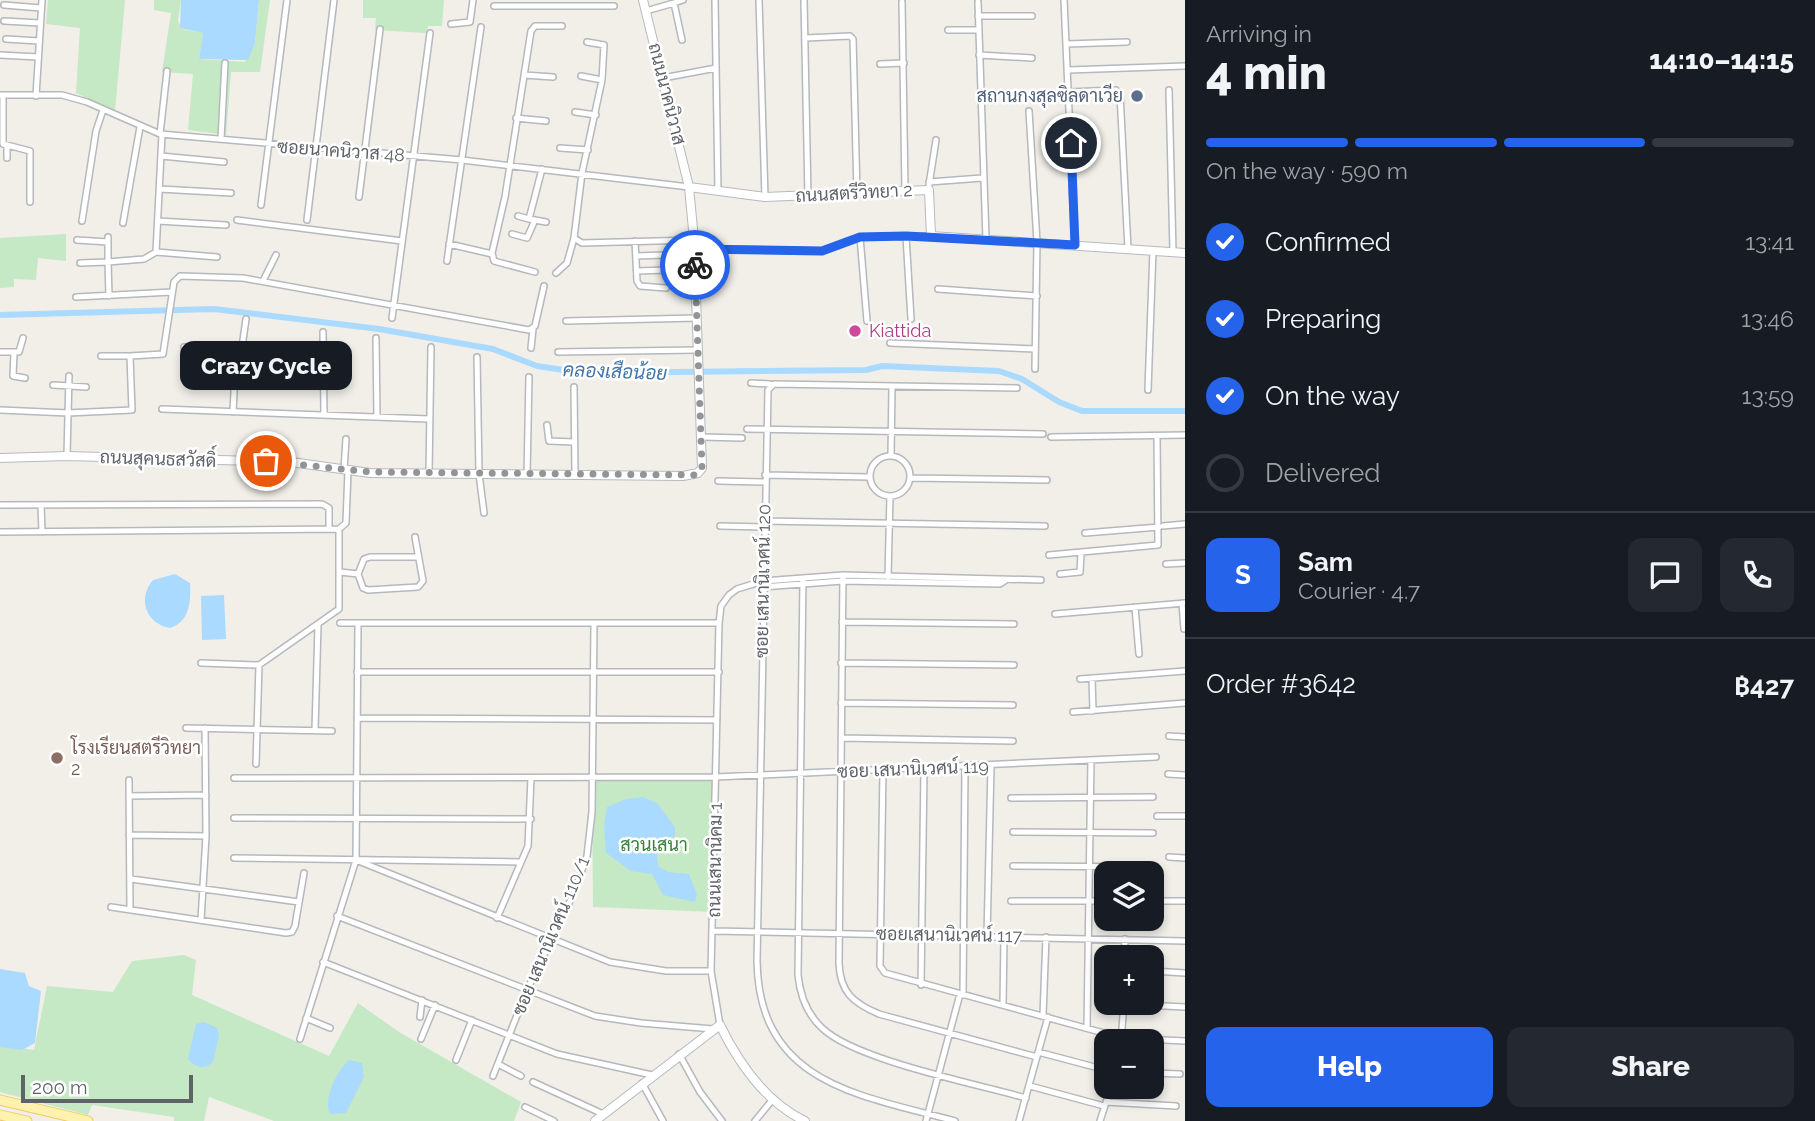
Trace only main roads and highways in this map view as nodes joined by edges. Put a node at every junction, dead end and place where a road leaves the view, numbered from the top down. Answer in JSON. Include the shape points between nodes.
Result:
{"nodes":[{"id":1,"x":643,"y":0,"type":"edge"},
{"id":2,"x":689,"y":187,"type":"junction"},
{"id":3,"x":1185,"y":253,"type":"edge"},
{"id":4,"x":0,"y":458,"type":"edge"},
{"id":5,"x":0,"y":1100,"type":"edge"},
{"id":6,"x":0,"y":1115,"type":"edge"},
{"id":7,"x":27,"y":1121,"type":"edge"},
{"id":8,"x":88,"y":1121,"type":"edge"},
{"id":9,"x":595,"y":1121,"type":"edge"},
{"id":10,"x":805,"y":1121,"type":"edge"}],
"edges":[{"from":1,"to":2,"type":"main road","name":"ถนนนาคนิวาส"},
{"from":2,"to":3,"type":"main road","name":"ถนนสตรีวิทยา 2","via":[[765,197],[808,197],[929,186],[931,236]]},
{"from":2,"to":4,"type":"main road","name":"ถนนสุคนธสวัสดิ์","via":[[702,468],[695,475],[429,473],[346,470],[291,462]]},
{"from":5,"to":8,"type":"main road"},
{"from":6,"to":7,"type":"main road"},
{"from":9,"to":10,"type":"main road","name":"ถนนเสนานิคม 1","via":[[717,1027],[772,1099]]}]}
